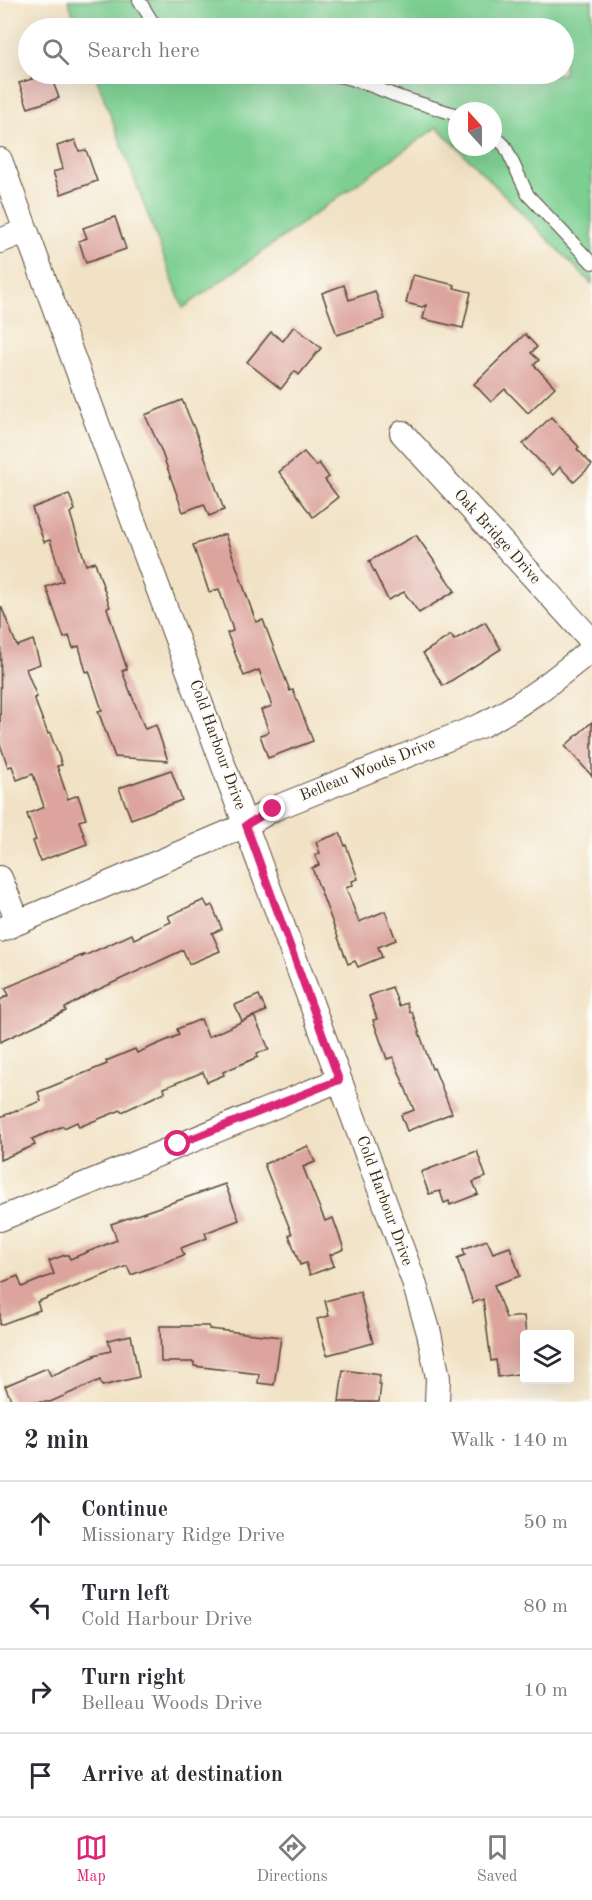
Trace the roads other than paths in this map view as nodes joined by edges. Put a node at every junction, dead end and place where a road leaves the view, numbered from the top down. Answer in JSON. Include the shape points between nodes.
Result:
{"nodes":[{"id":1,"x":140,"y":0,"type":"edge"},
{"id":2,"x":150,"y":18,"type":"edge"},
{"id":3,"x":370,"y":84,"type":"edge"},
{"id":4,"x":448,"y":112,"type":"edge"},
{"id":5,"x":502,"y":142,"type":"edge"},
{"id":6,"x":0,"y":160,"type":"edge"},
{"id":7,"x":25,"y":231,"type":"junction"},
{"id":8,"x":0,"y":241,"type":"edge"},
{"id":9,"x":592,"y":263,"type":"edge"},
{"id":10,"x":402,"y":432,"type":"dead end"},
{"id":11,"x":592,"y":640,"type":"edge"},
{"id":12,"x":592,"y":649,"type":"edge"},
{"id":13,"x":246,"y":825,"type":"junction"},
{"id":14,"x":0,"y":878,"type":"edge"},
{"id":15,"x":9,"y":926,"type":"edge"},
{"id":16,"x":339,"y":1080,"type":"junction"},
{"id":17,"x":0,"y":1219,"type":"edge"},
{"id":18,"x":437,"y":1402,"type":"edge"}],
"edges":[{"from":1,"to":2,"type":"lane"},
{"from":3,"to":4,"type":"lane"},
{"from":5,"to":9,"type":"lane","via":[[528,195]]},
{"from":6,"to":7,"type":"street","name":"Cold Harbour Drive"},
{"from":7,"to":8,"type":"street"},
{"from":7,"to":13,"type":"street","name":"Cold Harbour Drive"},
{"from":10,"to":11,"type":"street","name":"Oak Bridge Drive"},
{"from":12,"to":13,"type":"street","name":"Belleau Woods Drive","via":[[512,711],[282,805]]},
{"from":13,"to":15,"type":"street","name":"Belleau Woods Drive"},
{"from":13,"to":16,"type":"street","name":"Cold Harbour Drive"},
{"from":14,"to":15,"type":"street"},
{"from":16,"to":17,"type":"street"},
{"from":16,"to":18,"type":"street","name":"Cold Harbour Drive","via":[[413,1280],[438,1378]]}]}
